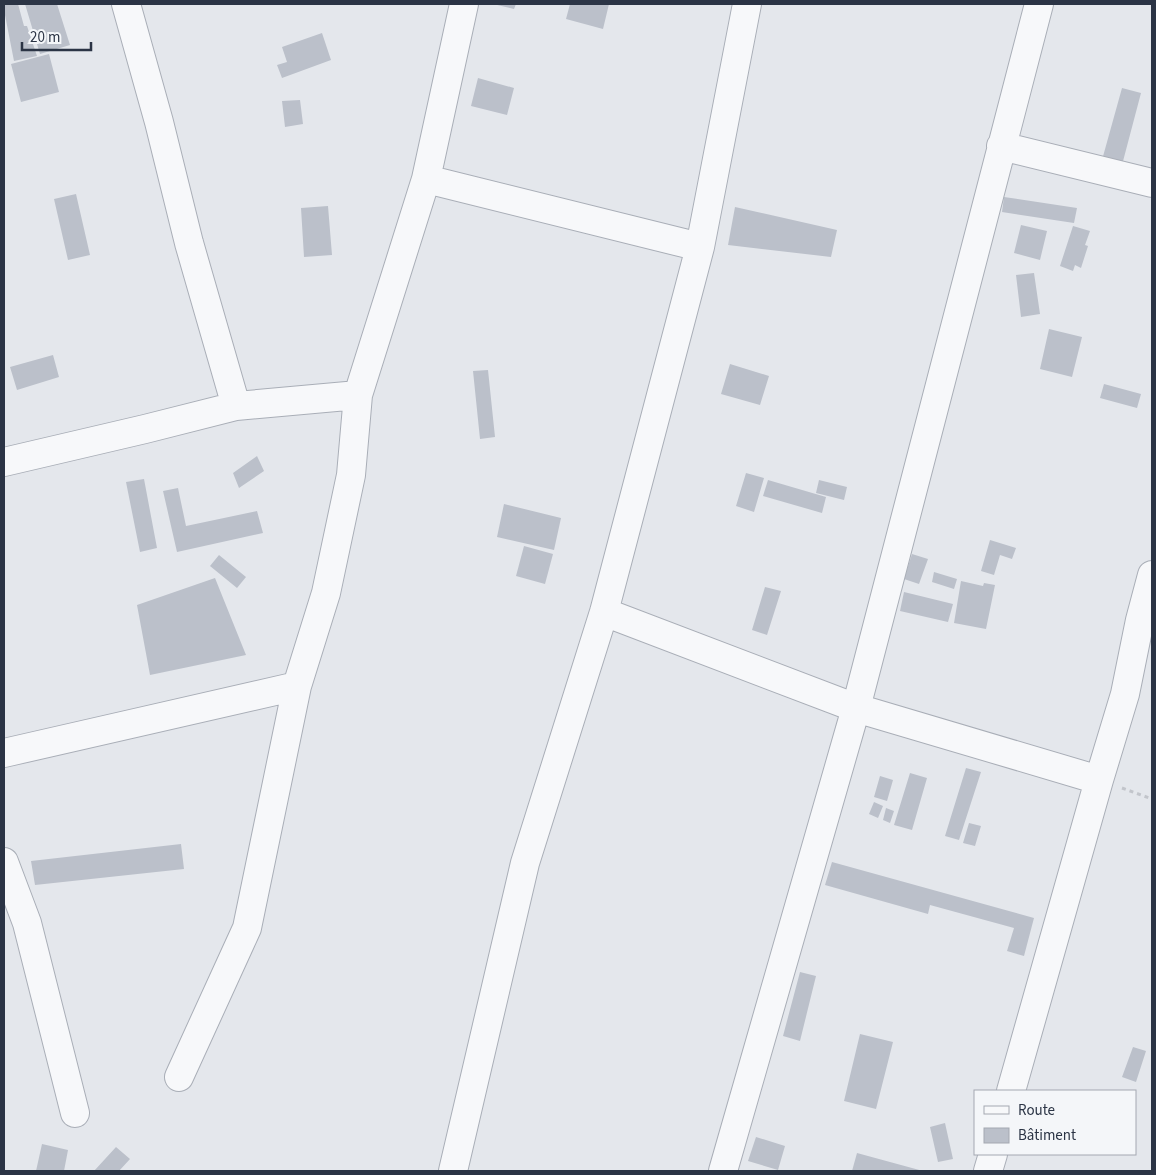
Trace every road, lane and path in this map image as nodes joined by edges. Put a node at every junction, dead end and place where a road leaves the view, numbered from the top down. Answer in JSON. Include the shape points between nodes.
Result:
{"nodes":[{"id":1,"x":126,"y":4,"type":"edge"},
{"id":2,"x":464,"y":4,"type":"edge"},
{"id":3,"x":747,"y":4,"type":"edge"},
{"id":4,"x":1039,"y":4,"type":"edge"},
{"id":5,"x":1001,"y":146,"type":"junction"},
{"id":6,"x":426,"y":179,"type":"junction"},
{"id":7,"x":1152,"y":183,"type":"edge"},
{"id":8,"x":700,"y":247,"type":"junction"},
{"id":9,"x":358,"y":395,"type":"junction"},
{"id":10,"x":236,"y":406,"type":"junction"},
{"id":11,"x":4,"y":462,"type":"edge"},
{"id":12,"x":1152,"y":575,"type":"edge"},
{"id":13,"x":604,"y":612,"type":"junction"},
{"id":14,"x":297,"y":686,"type":"junction"},
{"id":15,"x":856,"y":708,"type":"junction"},
{"id":16,"x":4,"y":753,"type":"edge"},
{"id":17,"x":1099,"y":780,"type":"junction"},
{"id":18,"x":1152,"y":799,"type":"edge"},
{"id":19,"x":4,"y":862,"type":"edge"},
{"id":20,"x":179,"y":1077,"type":"dead end"},
{"id":21,"x":1011,"y":1090,"type":"edge"},
{"id":22,"x":76,"y":1112,"type":"dead end"},
{"id":23,"x":993,"y":1155,"type":"edge"},
{"id":24,"x":453,"y":1171,"type":"edge"},
{"id":25,"x":723,"y":1171,"type":"edge"},
{"id":26,"x":988,"y":1171,"type":"edge"}],
"edges":[{"from":1,"to":10,"type":"street"},
{"from":2,"to":6,"type":"street"},
{"from":3,"to":8,"type":"street"},
{"from":4,"to":5,"type":"street"},
{"from":5,"to":7,"type":"street"},
{"from":5,"to":15,"type":"street"},
{"from":6,"to":8,"type":"street"},
{"from":6,"to":9,"type":"street"},
{"from":8,"to":13,"type":"street"},
{"from":9,"to":10,"type":"street"},
{"from":9,"to":14,"type":"street","via":[[348,493],[326,593]]},
{"from":10,"to":11,"type":"street"},
{"from":12,"to":17,"type":"street","via":[[1125,694]]},
{"from":13,"to":15,"type":"street"},
{"from":13,"to":24,"type":"street","via":[[525,863]]},
{"from":14,"to":16,"type":"street"},
{"from":14,"to":20,"type":"street","via":[[246,928]]},
{"from":15,"to":17,"type":"street"},
{"from":15,"to":25,"type":"street"},
{"from":17,"to":18,"type":"path"},
{"from":17,"to":21,"type":"street"},
{"from":19,"to":22,"type":"street","via":[[27,923]]},
{"from":23,"to":26,"type":"street"}]}
